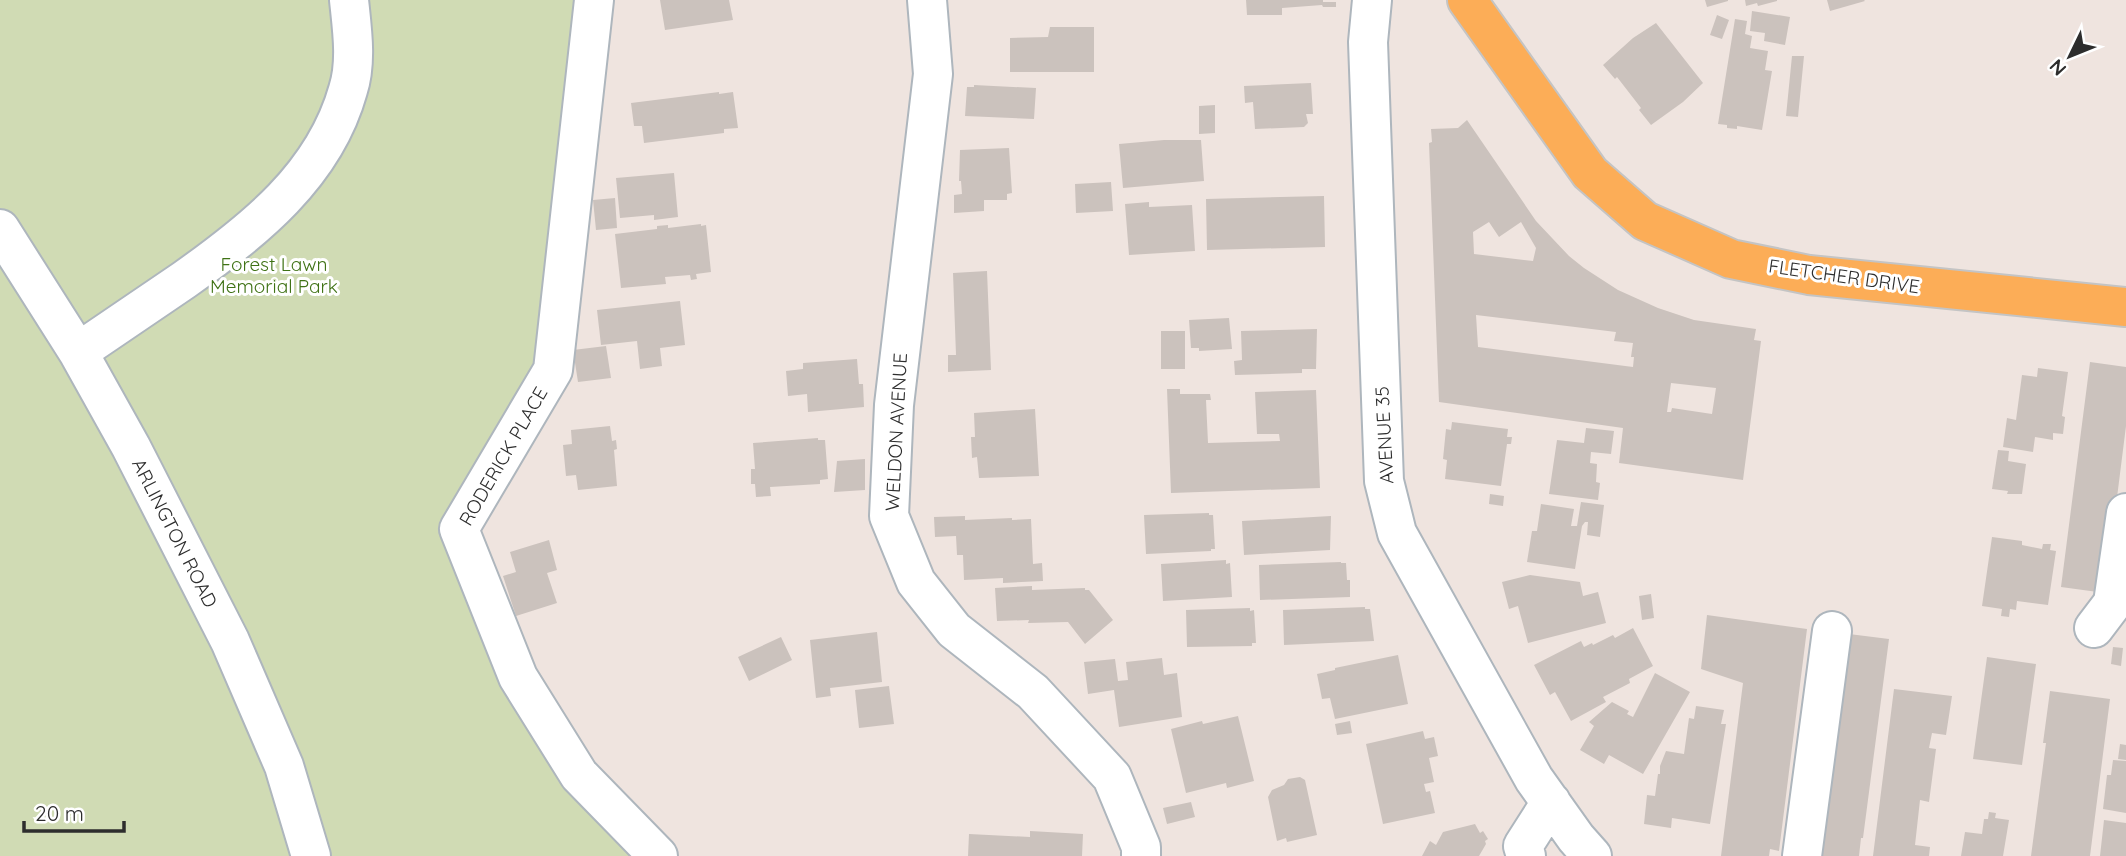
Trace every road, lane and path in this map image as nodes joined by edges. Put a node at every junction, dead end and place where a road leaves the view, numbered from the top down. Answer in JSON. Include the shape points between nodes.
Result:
{"nodes":[{"id":1,"x":349,"y":0,"type":"edge"},
{"id":2,"x":594,"y":0,"type":"edge"},
{"id":3,"x":927,"y":0,"type":"edge"},
{"id":4,"x":1372,"y":0,"type":"edge"},
{"id":5,"x":1467,"y":0,"type":"edge"},
{"id":6,"x":0,"y":229,"type":"edge"},
{"id":7,"x":2126,"y":307,"type":"edge"},
{"id":8,"x":78,"y":352,"type":"junction"},
{"id":9,"x":2126,"y":513,"type":"edge"},
{"id":10,"x":2094,"y":628,"type":"dead end"},
{"id":11,"x":1832,"y":631,"type":"dead end"},
{"id":12,"x":1810,"y":700,"type":"dead end"},
{"id":13,"x":1551,"y":802,"type":"junction"},
{"id":14,"x":311,"y":856,"type":"edge"},
{"id":15,"x":658,"y":856,"type":"edge"},
{"id":16,"x":1141,"y":856,"type":"edge"},
{"id":17,"x":1526,"y":856,"type":"edge"},
{"id":18,"x":1592,"y":856,"type":"edge"},
{"id":19,"x":1786,"y":856,"type":"edge"},
{"id":20,"x":1802,"y":856,"type":"edge"}],
"edges":[{"from":1,"to":8,"type":"street","via":[[349,88],[336,125],[308,172],[230,248]]},
{"from":2,"to":15,"type":"street","name":"RODERICK PLACE","via":[[553,370],[458,530],[518,677],[579,775]]},
{"from":3,"to":16,"type":"street","name":"WELDON AVENUE","via":[[933,74],[894,405],[889,516],[916,582],[954,630],[1033,692],[1112,777]]},
{"from":4,"to":13,"type":"street","name":"AVENUE 35","via":[[1368,42],[1384,481],[1398,533]]},
{"from":5,"to":7,"type":"main road","name":"FLETCHER DRIVE","via":[[1590,173],[1645,221],[1731,259],[1809,275]]},
{"from":6,"to":8,"type":"street","name":"ARLINGTON ROAD"},
{"from":8,"to":14,"type":"street","name":"ARLINGTON ROAD","via":[[230,641],[285,766]]},
{"from":9,"to":10,"type":"street","via":[[2113,603]]},
{"from":11,"to":20,"type":"street"},
{"from":12,"to":19,"type":"street"},
{"from":13,"to":17,"type":"street","via":[[1523,846]]},
{"from":13,"to":18,"type":"street","name":"AVENUE 35"}]}
